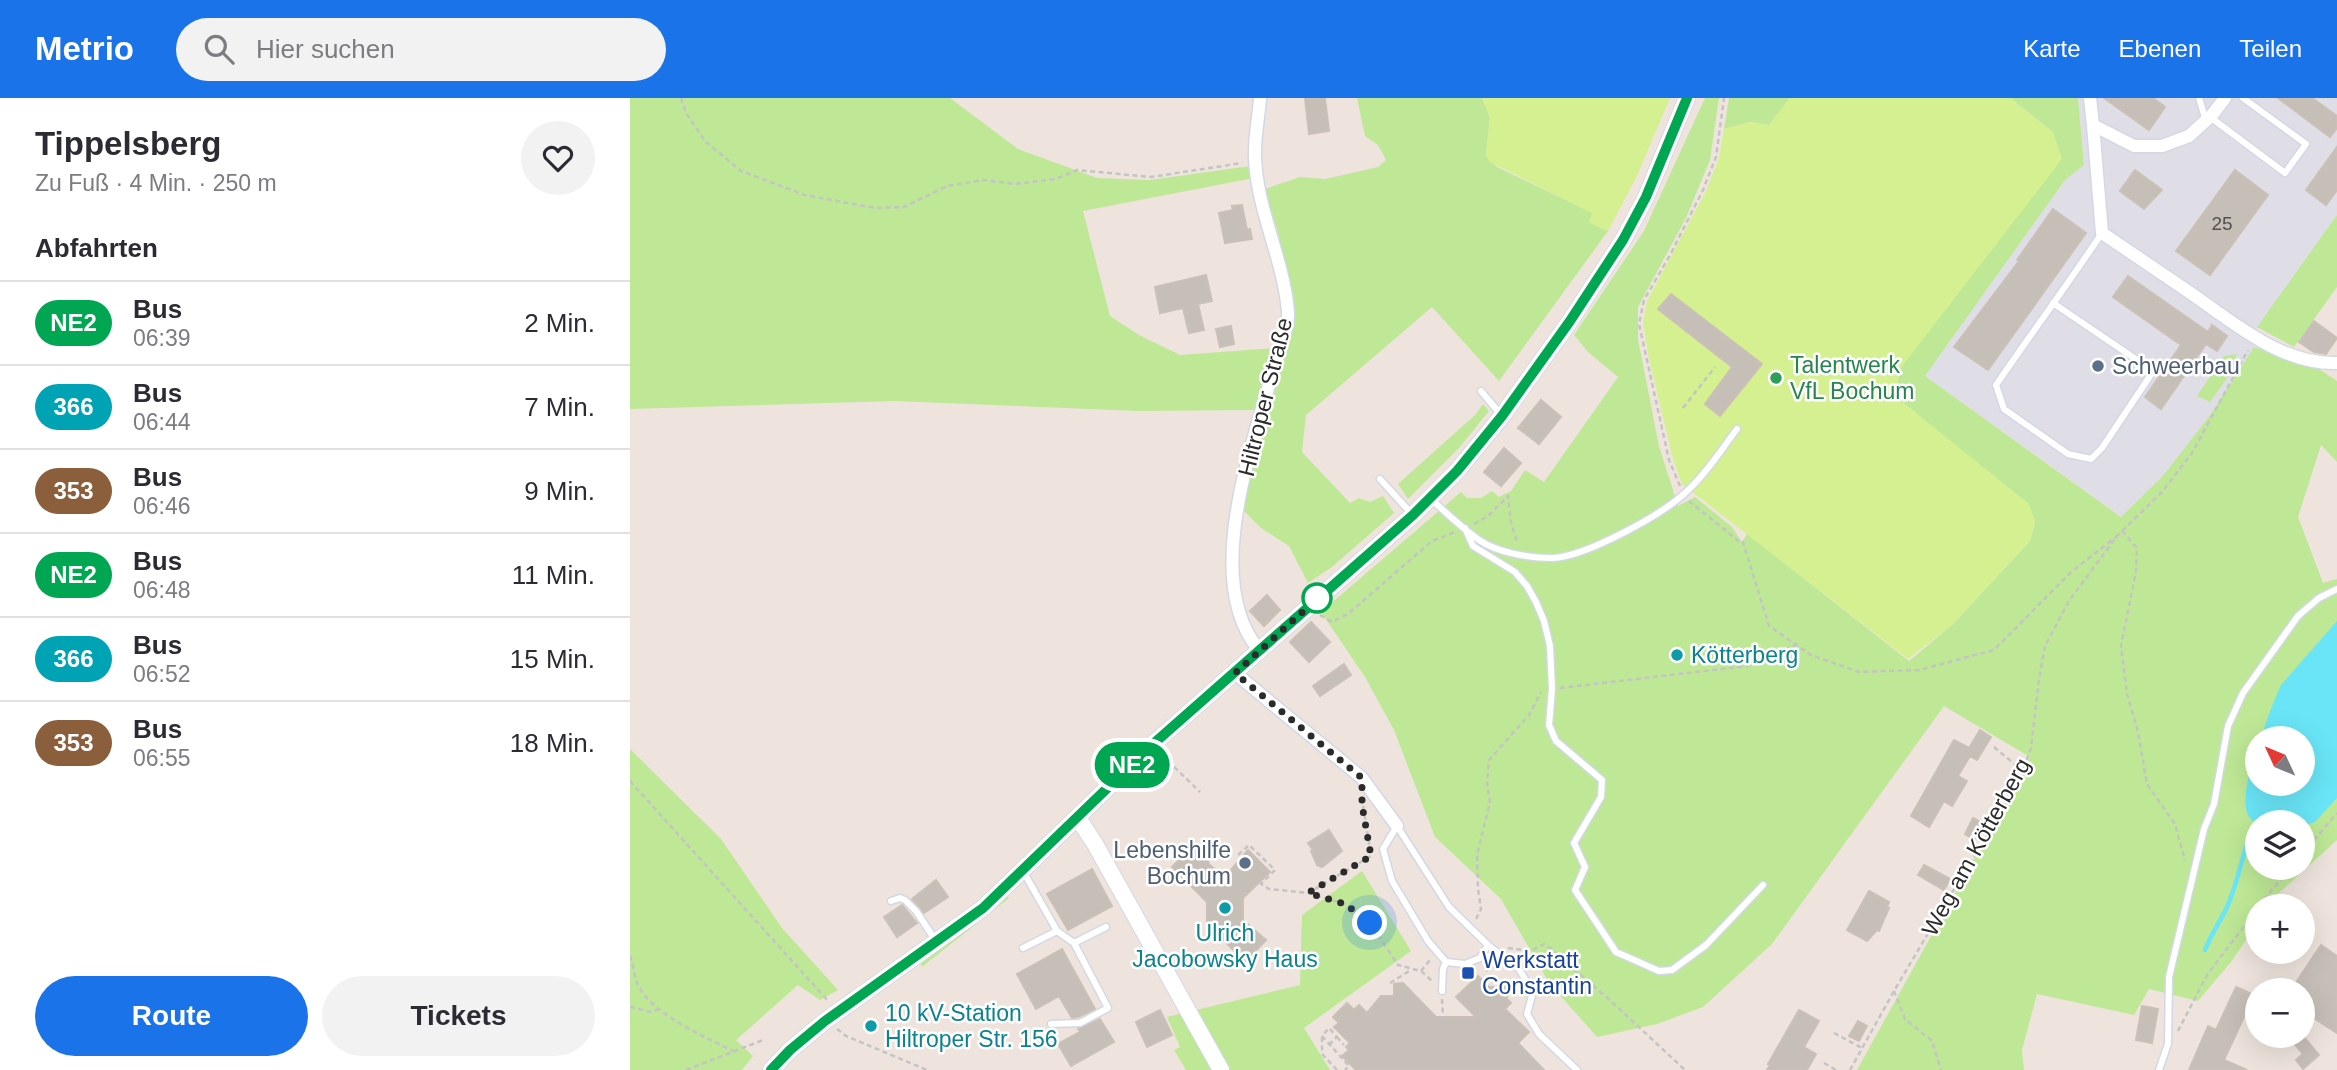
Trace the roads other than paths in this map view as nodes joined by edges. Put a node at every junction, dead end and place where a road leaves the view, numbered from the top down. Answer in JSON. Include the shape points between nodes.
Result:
{"nodes":[{"id":1,"x":1260,"y":98,"type":"edge"},
{"id":2,"x":1687,"y":98,"type":"edge"},
{"id":3,"x":2090,"y":98,"type":"edge"},
{"id":4,"x":2199,"y":98,"type":"edge"},
{"id":5,"x":2225,"y":98,"type":"edge"},
{"id":6,"x":2243,"y":98,"type":"edge"},
{"id":7,"x":2208,"y":119,"type":"junction"},
{"id":8,"x":2093,"y":125,"type":"junction"},
{"id":9,"x":2102,"y":233,"type":"junction"},
{"id":10,"x":2053,"y":303,"type":"junction"},
{"id":11,"x":2337,"y":363,"type":"edge"},
{"id":12,"x":1481,"y":391,"type":"dead end"},
{"id":13,"x":1502,"y":416,"type":"junction"},
{"id":14,"x":1737,"y":429,"type":"dead end"},
{"id":15,"x":1380,"y":479,"type":"dead end"},
{"id":16,"x":1430,"y":498,"type":"junction"},
{"id":17,"x":1413,"y":515,"type":"junction"},
{"id":18,"x":1465,"y":528,"type":"junction"},
{"id":19,"x":2337,"y":589,"type":"edge"},
{"id":20,"x":1259,"y":650,"type":"junction"},
{"id":21,"x":1235,"y":673,"type":"junction"},
{"id":22,"x":1078,"y":818,"type":"junction"},
{"id":23,"x":1397,"y":826,"type":"junction"},
{"id":24,"x":1023,"y":871,"type":"junction"},
{"id":25,"x":1763,"y":885,"type":"dead end"},
{"id":26,"x":891,"y":901,"type":"dead end"},
{"id":27,"x":1106,"y":927,"type":"dead end"},
{"id":28,"x":1057,"y":931,"type":"junction"},
{"id":29,"x":937,"y":942,"type":"junction"},
{"id":30,"x":1074,"y":943,"type":"junction"},
{"id":31,"x":1488,"y":945,"type":"junction"},
{"id":32,"x":1023,"y":948,"type":"dead end"},
{"id":33,"x":1446,"y":962,"type":"junction"},
{"id":34,"x":1442,"y":990,"type":"dead end"},
{"id":35,"x":1051,"y":1024,"type":"dead end"},
{"id":36,"x":771,"y":1070,"type":"edge"},
{"id":37,"x":1221,"y":1070,"type":"edge"},
{"id":38,"x":1577,"y":1070,"type":"edge"},
{"id":39,"x":2159,"y":1070,"type":"edge"}],
"edges":[{"from":1,"to":20,"type":"street","name":"Hiltroper Straße","via":[[1255,152],[1288,315],[1239,500],[1235,542],[1232,579],[1240,619]]},
{"from":2,"to":13,"type":"street","via":[[1623,240]]},
{"from":3,"to":8,"type":"street"},
{"from":4,"to":7,"type":"lane"},
{"from":5,"to":7,"type":"street"},
{"from":6,"to":7,"type":"lane","via":[[2306,144],[2285,173]]},
{"from":7,"to":8,"type":"street","via":[[2189,136],[2162,146],[2134,146]]},
{"from":8,"to":9,"type":"street"},
{"from":9,"to":10,"type":"lane"},
{"from":9,"to":11,"type":"street","via":[[2255,338],[2316,363]]},
{"from":10,"to":10,"type":"lane","via":[[1996,385],[2004,409],[2068,454],[2091,459],[2150,376],[2140,362]]},
{"from":12,"to":13,"type":"lane"},
{"from":13,"to":16,"type":"street"},
{"from":14,"to":18,"type":"lane","via":[[1684,494],[1597,545],[1553,558],[1509,552],[1480,541]]},
{"from":15,"to":17,"type":"lane"},
{"from":16,"to":17,"type":"street"},
{"from":16,"to":18,"type":"lane"},
{"from":17,"to":20,"type":"street"},
{"from":18,"to":25,"type":"lane","via":[[1473,547],[1515,572],[1527,586],[1544,621],[1552,671],[1549,725],[1556,741],[1602,780],[1601,797],[1574,843],[1585,867],[1575,890],[1616,952],[1660,971],[1672,970],[1706,945]]},
{"from":19,"to":39,"type":"lane","via":[[2298,616],[2243,693],[2228,726],[2214,804],[2169,977],[2168,1044]]},
{"from":20,"to":21,"type":"street"},
{"from":21,"to":22,"type":"street"},
{"from":21,"to":23,"type":"street","via":[[1362,778]]},
{"from":22,"to":24,"type":"street"},
{"from":22,"to":37,"type":"street"},
{"from":23,"to":31,"type":"lane","via":[[1449,907]]},
{"from":23,"to":33,"type":"lane","via":[[1383,849],[1392,881]]},
{"from":24,"to":28,"type":"lane"},
{"from":24,"to":29,"type":"street"},
{"from":26,"to":29,"type":"lane","via":[[900,898],[909,903]]},
{"from":27,"to":30,"type":"lane"},
{"from":28,"to":30,"type":"lane"},
{"from":28,"to":32,"type":"lane"},
{"from":29,"to":36,"type":"street","via":[[839,1010]]},
{"from":30,"to":35,"type":"lane","via":[[1108,1008],[1080,1023]]},
{"from":31,"to":33,"type":"lane","via":[[1480,958],[1465,964]]},
{"from":31,"to":38,"type":"lane","via":[[1525,977],[1534,992],[1527,1014],[1539,1034]]},
{"from":33,"to":34,"type":"lane"}]}
